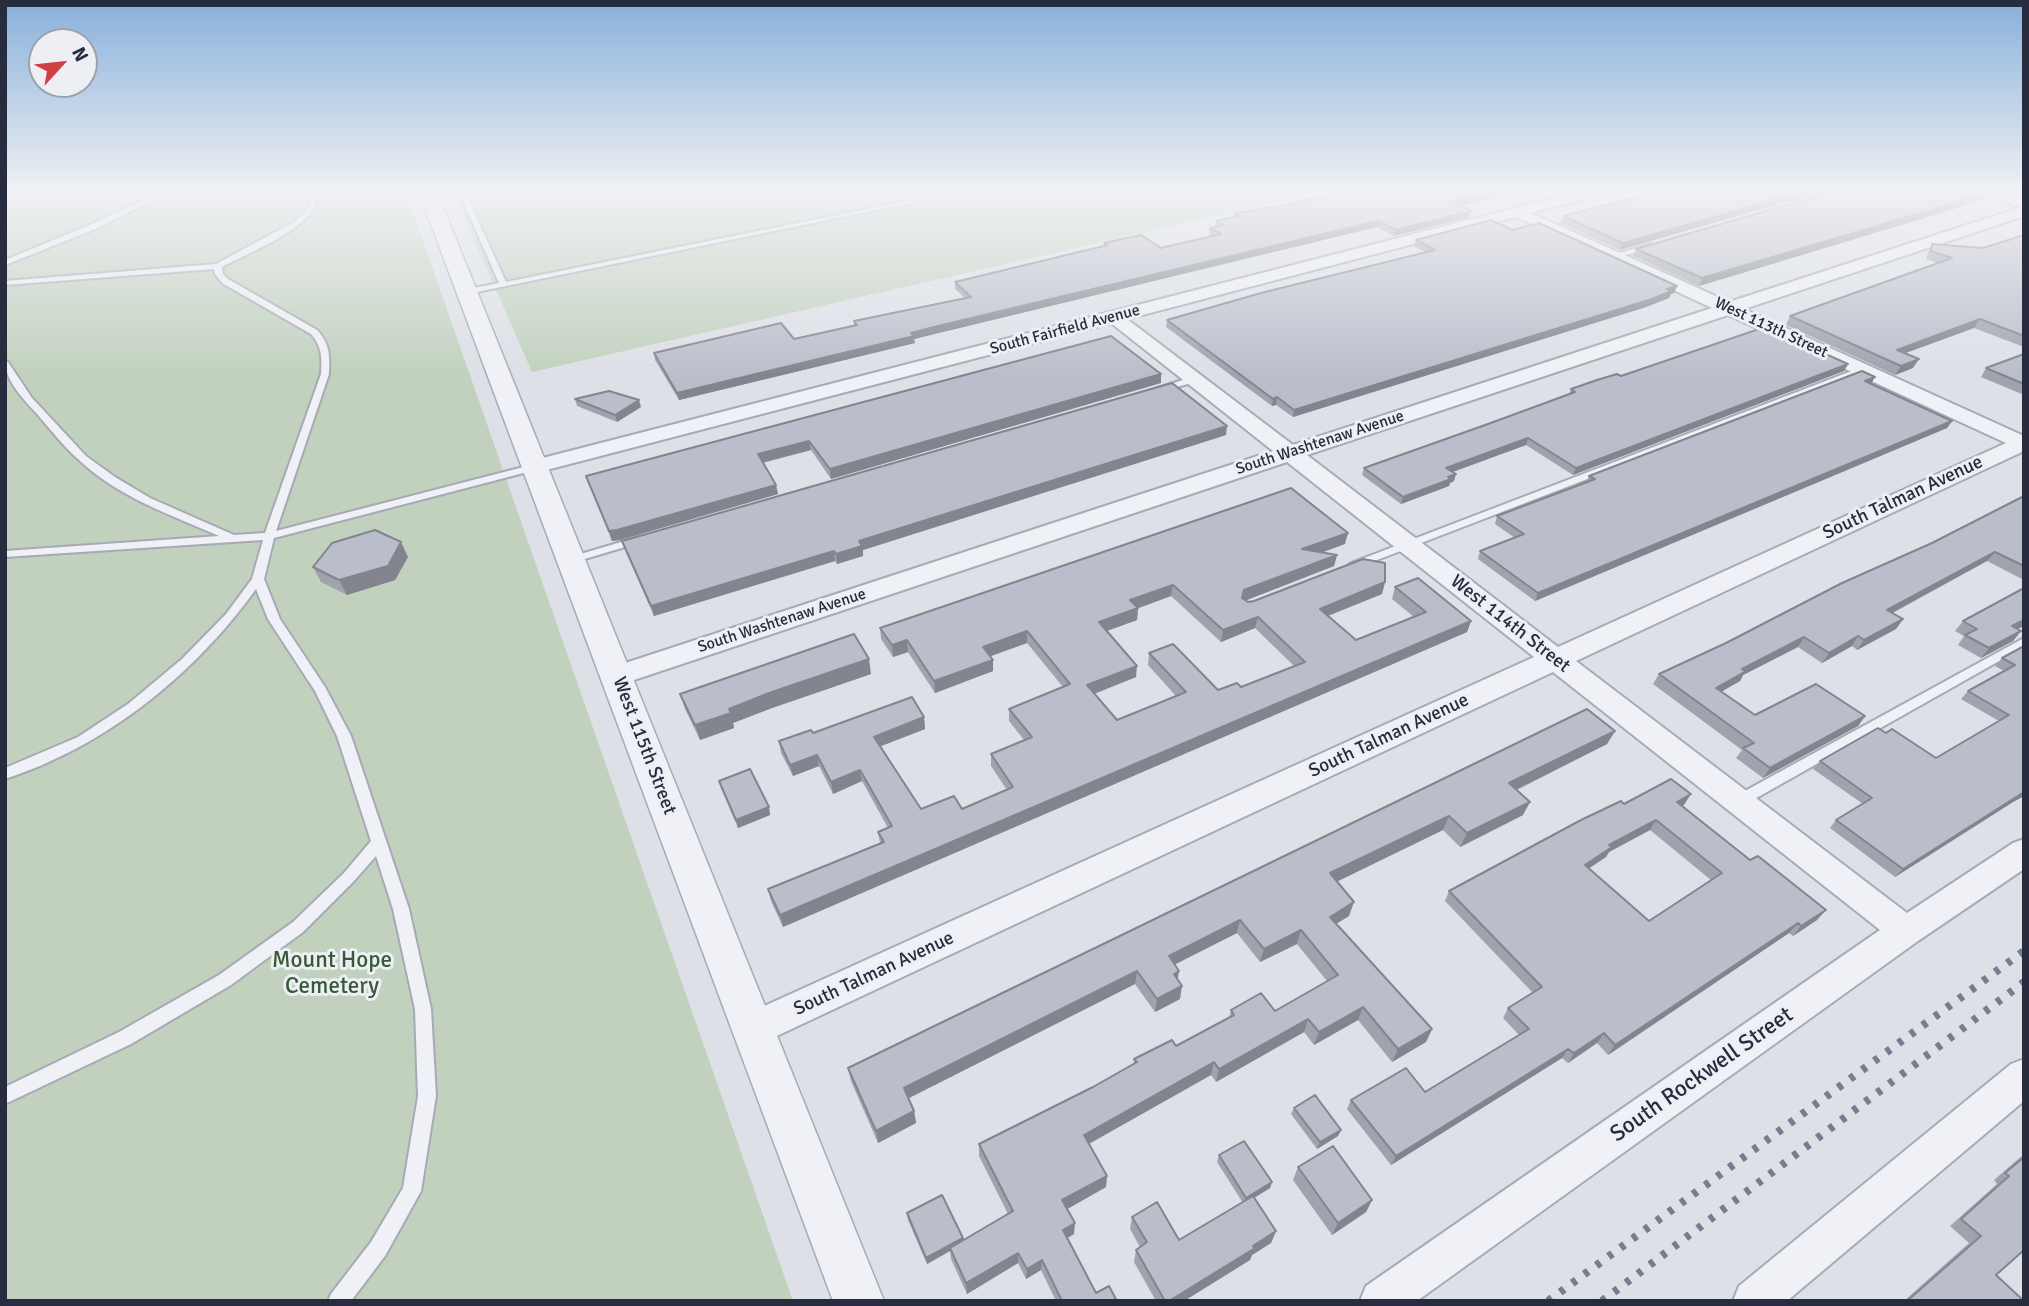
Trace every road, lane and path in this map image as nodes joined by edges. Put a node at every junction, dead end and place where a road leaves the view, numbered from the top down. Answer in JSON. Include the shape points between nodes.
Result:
{"nodes":[{"id":1,"x":29,"y":253,"type":"edge"},
{"id":2,"x":243,"y":253,"type":"edge"},
{"id":3,"x":452,"y":253,"type":"edge"},
{"id":4,"x":490,"y":253,"type":"edge"},
{"id":5,"x":662,"y":253,"type":"edge"},
{"id":6,"x":1360,"y":253,"type":"edge"},
{"id":7,"x":1607,"y":253,"type":"edge"},
{"id":8,"x":1625,"y":253,"type":"edge"},
{"id":9,"x":1896,"y":253,"type":"edge"},
{"id":10,"x":1614,"y":256,"type":"junction"},
{"id":11,"x":5,"y":263,"type":"edge"},
{"id":12,"x":218,"y":266,"type":"junction"},
{"id":13,"x":5,"y":283,"type":"edge"},
{"id":14,"x":504,"y":285,"type":"junction"},
{"id":15,"x":467,"y":292,"type":"junction"},
{"id":16,"x":1728,"y":308,"type":"junction"},
{"id":17,"x":1114,"y":317,"type":"junction"},
{"id":18,"x":7,"y":370,"type":"edge"},
{"id":19,"x":1862,"y":370,"type":"junction"},
{"id":20,"x":1195,"y":379,"type":"junction"},
{"id":21,"x":1154,"y":390,"type":"edge"},
{"id":22,"x":2023,"y":444,"type":"edge"},
{"id":23,"x":1290,"y":453,"type":"junction"},
{"id":24,"x":535,"y":467,"type":"junction"},
{"id":25,"x":269,"y":536,"type":"junction"},
{"id":26,"x":230,"y":537,"type":"junction"},
{"id":27,"x":645,"y":538,"type":"edge"},
{"id":28,"x":1408,"y":545,"type":"junction"},
{"id":29,"x":5,"y":554,"type":"edge"},
{"id":30,"x":571,"y":560,"type":"junction"},
{"id":31,"x":1345,"y":570,"type":"edge"},
{"id":32,"x":258,"y":579,"type":"junction"},
{"id":33,"x":2024,"y":642,"type":"edge"},
{"id":34,"x":1555,"y":659,"type":"junction"},
{"id":35,"x":616,"y":676,"type":"junction"},
{"id":36,"x":5,"y":774,"type":"edge"},
{"id":37,"x":1739,"y":801,"type":"junction"},
{"id":38,"x":380,"y":841,"type":"junction"},
{"id":39,"x":2024,"y":852,"type":"edge"},
{"id":40,"x":1906,"y":931,"type":"junction"},
{"id":41,"x":753,"y":1029,"type":"junction"},
{"id":42,"x":2024,"y":1077,"type":"edge"},
{"id":43,"x":5,"y":1096,"type":"edge"},
{"id":44,"x":338,"y":1301,"type":"edge"},
{"id":45,"x":859,"y":1301,"type":"edge"},
{"id":46,"x":1381,"y":1301,"type":"edge"},
{"id":47,"x":1754,"y":1301,"type":"edge"}],
"edges":[{"from":1,"to":11,"type":"lane"},
{"from":2,"to":12,"type":"lane"},
{"from":3,"to":15,"type":"street","name":"West 115th Street"},
{"from":4,"to":14,"type":"lane"},
{"from":5,"to":14,"type":"lane"},
{"from":6,"to":17,"type":"street","name":"South Fairfield Avenue"},
{"from":7,"to":10,"type":"street","name":"West 113th Street"},
{"from":8,"to":10,"type":"lane"},
{"from":9,"to":16,"type":"street","name":"South Washtenaw Avenue"},
{"from":10,"to":16,"type":"street","name":"West 113th Street"},
{"from":12,"to":13,"type":"lane"},
{"from":12,"to":25,"type":"lane","via":[[225,281],[314,332],[326,349],[325,374],[313,414]]},
{"from":14,"to":15,"type":"lane"},
{"from":15,"to":24,"type":"street","name":"West 115th Street"},
{"from":16,"to":19,"type":"street","name":"West 113th Street"},
{"from":16,"to":23,"type":"street","name":"South Washtenaw Avenue"},
{"from":17,"to":20,"type":"street","name":"West 114th Street"},
{"from":17,"to":24,"type":"street","name":"South Fairfield Avenue"},
{"from":18,"to":26,"type":"lane","via":[[29,400],[92,465],[146,499]]},
{"from":19,"to":22,"type":"street","name":"West 113th Street"},
{"from":19,"to":28,"type":"lane"},
{"from":20,"to":21,"type":"lane"},
{"from":20,"to":23,"type":"street","name":"West 114th Street"},
{"from":22,"to":34,"type":"street","name":"South Talman Avenue"},
{"from":23,"to":28,"type":"street","name":"West 114th Street"},
{"from":23,"to":35,"type":"street","name":"South Washtenaw Avenue"},
{"from":24,"to":25,"type":"lane"},
{"from":24,"to":30,"type":"street","name":"West 115th Street"},
{"from":25,"to":26,"type":"lane"},
{"from":25,"to":32,"type":"lane"},
{"from":26,"to":29,"type":"lane"},
{"from":27,"to":30,"type":"lane"},
{"from":28,"to":31,"type":"lane"},
{"from":28,"to":34,"type":"street","name":"West 114th Street"},
{"from":30,"to":35,"type":"street","name":"West 115th Street"},
{"from":32,"to":36,"type":"lane","via":[[187,662],[133,706],[83,740]]},
{"from":32,"to":38,"type":"lane","via":[[274,619],[321,690],[344,736]]},
{"from":33,"to":37,"type":"lane"},
{"from":34,"to":37,"type":"street","name":"West 114th Street"},
{"from":34,"to":41,"type":"street","name":"South Talman Avenue"},
{"from":35,"to":41,"type":"street","name":"West 115th Street"},
{"from":37,"to":40,"type":"street","name":"West 114th Street"},
{"from":38,"to":43,"type":"lane","via":[[298,927],[225,980],[125,1038]]},
{"from":38,"to":44,"type":"lane","via":[[423,1009],[427,1096],[412,1191],[378,1249]]},
{"from":39,"to":40,"type":"street","name":"South Rockwell Street"},
{"from":40,"to":46,"type":"street","name":"South Rockwell Street"},
{"from":41,"to":45,"type":"street","name":"West 115th Street"},
{"from":42,"to":47,"type":"street"}]}
